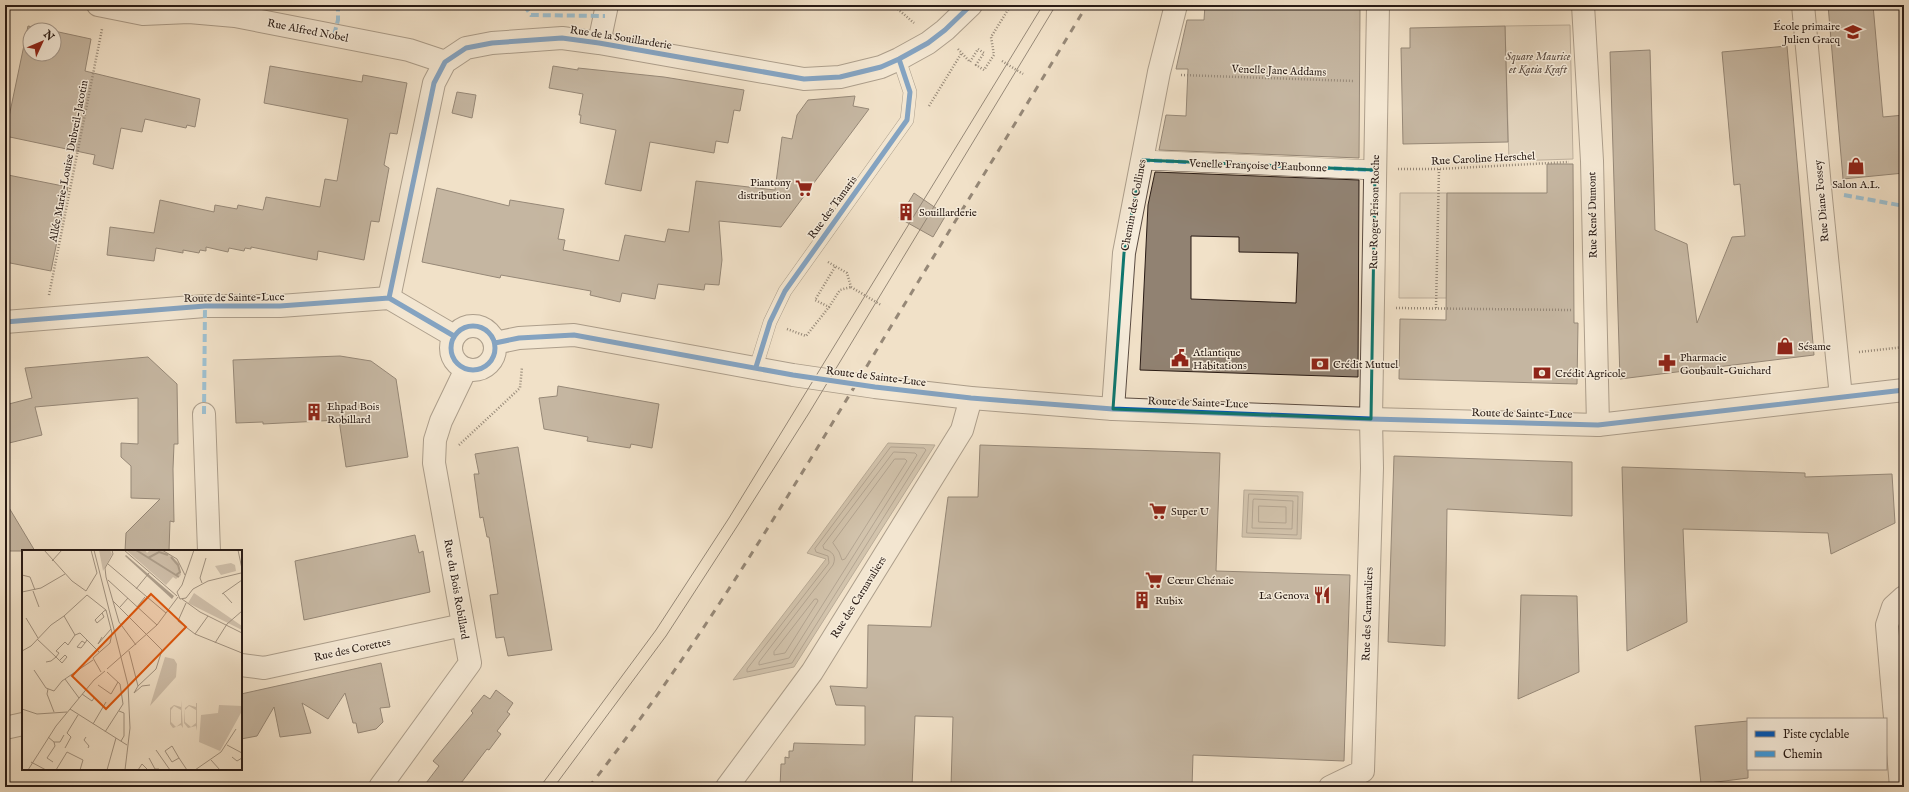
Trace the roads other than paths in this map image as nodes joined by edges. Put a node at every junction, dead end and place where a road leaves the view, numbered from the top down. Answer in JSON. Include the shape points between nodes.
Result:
{"nodes":[{"id":1,"x":608,"y":5,"type":"edge"},
{"id":2,"x":971,"y":5,"type":"edge"},
{"id":3,"x":1176,"y":5,"type":"edge"},
{"id":4,"x":1378,"y":5,"type":"edge"},
{"id":5,"x":1584,"y":5,"type":"edge"},
{"id":6,"x":1804,"y":5,"type":"edge"},
{"id":7,"x":102,"y":6,"type":"edge"},
{"id":8,"x":599,"y":43,"type":"junction"},
{"id":9,"x":899,"y":60,"type":"junction"},
{"id":10,"x":445,"y":62,"type":"junction"},
{"id":11,"x":1142,"y":160,"type":"junction"},
{"id":12,"x":1375,"y":170,"type":"junction"},
{"id":13,"x":389,"y":298,"type":"junction"},
{"id":14,"x":5,"y":322,"type":"edge"},
{"id":15,"x":454,"y":336,"type":"junction"},
{"id":16,"x":495,"y":343,"type":"junction"},
{"id":17,"x":756,"y":367,"type":"junction"},
{"id":18,"x":466,"y":369,"type":"junction"},
{"id":19,"x":1904,"y":390,"type":"edge"},
{"id":20,"x":1842,"y":397,"type":"junction"},
{"id":21,"x":971,"y":398,"type":"junction"},
{"id":22,"x":1113,"y":409,"type":"junction"},
{"id":23,"x":204,"y":414,"type":"dead end"},
{"id":24,"x":1371,"y":419,"type":"junction"},
{"id":25,"x":1598,"y":425,"type":"junction"},
{"id":26,"x":209,"y":550,"type":"edge"},
{"id":27,"x":1904,"y":597,"type":"edge"},
{"id":28,"x":463,"y":625,"type":"junction"},
{"id":29,"x":242,"y":665,"type":"edge"},
{"id":30,"x":22,"y":724,"type":"edge"},
{"id":31,"x":5,"y":728,"type":"edge"},
{"id":32,"x":380,"y":787,"type":"edge"},
{"id":33,"x":727,"y":787,"type":"edge"},
{"id":34,"x":1330,"y":787,"type":"edge"},
{"id":35,"x":1901,"y":787,"type":"edge"}],
"edges":[{"from":1,"to":8,"type":"street"},
{"from":2,"to":9,"type":"street","name":"Rue de la Souillarderie","via":[[928,43]]},
{"from":3,"to":11,"type":"street","name":"Chemin des Collines","via":[[1159,72]]},
{"from":4,"to":12,"type":"street","name":"Rue Roger Frison Roche"},
{"from":5,"to":25,"type":"street","name":"Rue René Dumont","via":[[1592,161]]},
{"from":6,"to":20,"type":"street","name":"Rue Diane Fossey"},
{"from":7,"to":10,"type":"street","name":"Rue Alfred Nobel","via":[[142,14],[194,13],[235,16],[410,50]]},
{"from":8,"to":9,"type":"street","name":"Rue de la Souillarderie","via":[[804,79],[840,78]]},
{"from":8,"to":10,"type":"street","name":"Rue de la Souillarderie","via":[[562,38],[492,43],[466,48]]},
{"from":9,"to":17,"type":"lane","name":"Rue des Tamaris","via":[[910,92],[907,120],[785,291],[770,322]]},
{"from":10,"to":13,"type":"street","name":"Rue de la Souillarderie","via":[[434,83],[430,98]]},
{"from":11,"to":12,"type":"street","name":"Venelle Françoise d'Eaubonne"},
{"from":11,"to":22,"type":"street","name":"Chemin des Collines","via":[[1124,253]]},
{"from":12,"to":24,"type":"street","name":"Rue Roger Frison Roche"},
{"from":13,"to":14,"type":"street","name":"Route de Sainte-Luce","via":[[280,306],[205,306]]},
{"from":13,"to":15,"type":"street"},
{"from":15,"to":16,"type":"street","via":[[466,327],[481,326],[493,336]]},
{"from":15,"to":18,"type":"street","via":[[452,355],[455,361]]},
{"from":16,"to":17,"type":"street","name":"Route de Sainte-Luce","via":[[518,338],[574,335]]},
{"from":16,"to":18,"type":"street","via":[[491,362],[479,370]]},
{"from":17,"to":21,"type":"street","name":"Route de Sainte-Luce","via":[[829,381]]},
{"from":18,"to":28,"type":"street","name":"Rue du Bois Robillard","via":[[435,440],[434,463]]},
{"from":19,"to":20,"type":"street","name":"Route de Sainte-Luce"},
{"from":20,"to":25,"type":"street","name":"Route de Sainte-Luce"},
{"from":21,"to":22,"type":"street","name":"Route de Sainte-Luce"},
{"from":21,"to":33,"type":"street","name":"Rue des Carnavaliers","via":[[962,430],[820,658]]},
{"from":22,"to":24,"type":"street","name":"Route de Sainte-Luce"},
{"from":23,"to":26,"type":"street"},
{"from":24,"to":25,"type":"street","name":"Route de Sainte-Luce"},
{"from":24,"to":34,"type":"street","name":"Rue des Carnavaliers","via":[[1372,468],[1363,771]]},
{"from":27,"to":35,"type":"street","via":[[1893,607],[1887,625]]},
{"from":28,"to":29,"type":"street","name":"Rue des Corettes","via":[[264,668]]},
{"from":28,"to":32,"type":"street","name":"Rue du Bois Robillard","via":[[470,663]]},
{"from":30,"to":31,"type":"street"}]}
